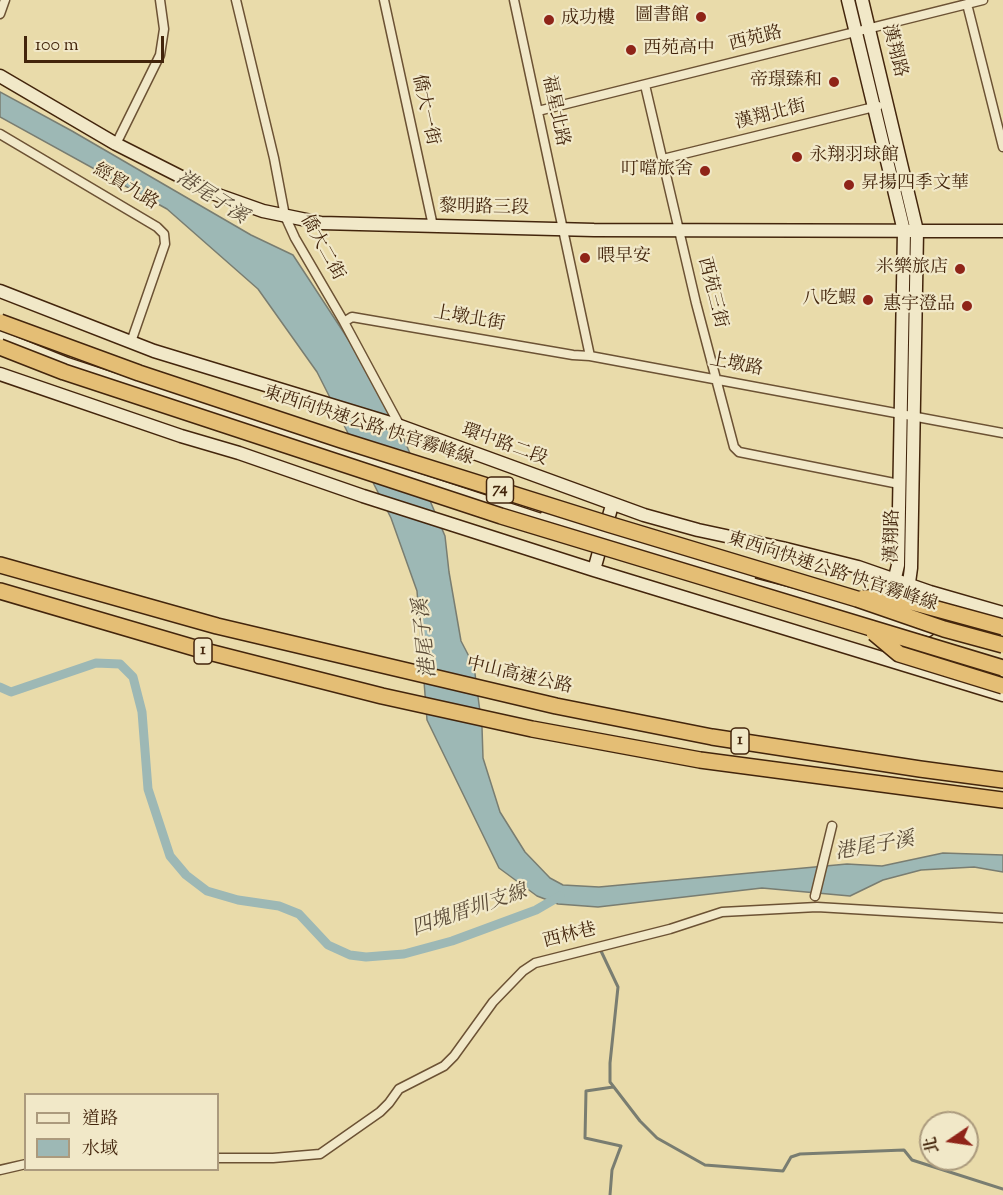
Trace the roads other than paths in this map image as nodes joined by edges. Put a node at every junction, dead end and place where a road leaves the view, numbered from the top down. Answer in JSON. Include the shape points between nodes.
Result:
{"nodes":[{"id":1,"x":5,"y":0,"type":"edge"},
{"id":2,"x":160,"y":0,"type":"edge"},
{"id":3,"x":236,"y":0,"type":"edge"},
{"id":4,"x":384,"y":0,"type":"edge"},
{"id":5,"x":514,"y":0,"type":"edge"},
{"id":6,"x":848,"y":0,"type":"edge"},
{"id":7,"x":862,"y":0,"type":"edge"},
{"id":8,"x":983,"y":0,"type":"edge"},
{"id":9,"x":967,"y":4,"type":"junction"},
{"id":10,"x":0,"y":14,"type":"edge"},
{"id":11,"x":869,"y":29,"type":"junction"},
{"id":12,"x":856,"y":32,"type":"junction"},
{"id":13,"x":0,"y":76,"type":"edge"},
{"id":14,"x":645,"y":85,"type":"junction"},
{"id":15,"x":887,"y":104,"type":"junction"},
{"id":16,"x":874,"y":107,"type":"junction"},
{"id":17,"x":538,"y":111,"type":"junction"},
{"id":18,"x":0,"y":134,"type":"edge"},
{"id":19,"x":116,"y":144,"type":"junction"},
{"id":20,"x":1003,"y":147,"type":"edge"},
{"id":21,"x":663,"y":159,"type":"junction"},
{"id":22,"x":285,"y":216,"type":"junction"},
{"id":23,"x":433,"y":226,"type":"junction"},
{"id":24,"x":564,"y":229,"type":"junction"},
{"id":25,"x":679,"y":230,"type":"junction"},
{"id":26,"x":904,"y":231,"type":"junction"},
{"id":27,"x":917,"y":231,"type":"junction"},
{"id":28,"x":1003,"y":231,"type":"edge"},
{"id":29,"x":0,"y":291,"type":"edge"},
{"id":30,"x":0,"y":322,"type":"edge"},
{"id":31,"x":344,"y":322,"type":"junction"},
{"id":32,"x":0,"y":332,"type":"edge"},
{"id":33,"x":0,"y":338,"type":"edge"},
{"id":34,"x":131,"y":342,"type":"junction"},
{"id":35,"x":0,"y":347,"type":"edge"},
{"id":36,"x":590,"y":356,"type":"junction"},
{"id":37,"x":0,"y":374,"type":"edge"},
{"id":38,"x":715,"y":379,"type":"junction"},
{"id":39,"x":900,"y":414,"type":"junction"},
{"id":40,"x":914,"y":416,"type":"junction"},
{"id":41,"x":400,"y":426,"type":"junction"},
{"id":42,"x":1003,"y":433,"type":"edge"},
{"id":43,"x":421,"y":477,"type":"junction"},
{"id":44,"x":899,"y":484,"type":"junction"},
{"id":45,"x":612,"y":505,"type":"junction"},
{"id":46,"x":603,"y":537,"type":"junction"},
{"id":47,"x":0,"y":565,"type":"edge"},
{"id":48,"x":594,"y":570,"type":"junction"},
{"id":49,"x":894,"y":580,"type":"junction"},
{"id":50,"x":910,"y":585,"type":"junction"},
{"id":51,"x":0,"y":591,"type":"edge"},
{"id":52,"x":858,"y":599,"type":"junction"},
{"id":53,"x":1003,"y":613,"type":"edge"},
{"id":54,"x":890,"y":617,"type":"junction"},
{"id":55,"x":1003,"y":627,"type":"edge"},
{"id":56,"x":867,"y":628,"type":"junction"},
{"id":57,"x":1003,"y":645,"type":"edge"},
{"id":58,"x":1003,"y":651,"type":"edge"},
{"id":59,"x":876,"y":656,"type":"junction"},
{"id":60,"x":1003,"y":668,"type":"edge"},
{"id":61,"x":1003,"y":686,"type":"edge"},
{"id":62,"x":1003,"y":695,"type":"edge"},
{"id":63,"x":1003,"y":780,"type":"edge"},
{"id":64,"x":1003,"y":800,"type":"edge"},
{"id":65,"x":832,"y":826,"type":"dead end"},
{"id":66,"x":815,"y":896,"type":"dead end"},
{"id":67,"x":1003,"y":918,"type":"edge"},
{"id":68,"x":219,"y":1158,"type":"edge"},
{"id":69,"x":24,"y":1164,"type":"edge"},
{"id":70,"x":0,"y":1170,"type":"edge"}],
"edges":[{"from":1,"to":10,"type":"street"},
{"from":2,"to":19,"type":"street","via":[[164,29],[160,55]]},
{"from":3,"to":22,"type":"street","name":"僑大二街"},
{"from":4,"to":23,"type":"street","name":"僑大一街"},
{"from":5,"to":17,"type":"street","name":"福星北路"},
{"from":6,"to":12,"type":"street","name":"漢翔路"},
{"from":7,"to":11,"type":"street","name":"漢翔路"},
{"from":8,"to":9,"type":"street","name":"西苑路"},
{"from":9,"to":11,"type":"street","name":"西苑路"},
{"from":9,"to":20,"type":"street"},
{"from":11,"to":12,"type":"street","name":"西苑路"},
{"from":11,"to":15,"type":"street","name":"漢翔路"},
{"from":12,"to":14,"type":"street","name":"西苑路"},
{"from":12,"to":16,"type":"street","name":"漢翔路"},
{"from":13,"to":19,"type":"street","name":"黎明路三段"},
{"from":14,"to":17,"type":"street","name":"西苑路"},
{"from":14,"to":21,"type":"street","name":"西苑三街"},
{"from":15,"to":16,"type":"street","name":"漢翔北街"},
{"from":15,"to":27,"type":"street","name":"漢翔路"},
{"from":16,"to":21,"type":"street","name":"漢翔北街"},
{"from":16,"to":26,"type":"street","name":"漢翔路"},
{"from":17,"to":24,"type":"street","name":"福星北路"},
{"from":18,"to":34,"type":"street","name":"經貿九路","via":[[164,234],[165,244]]},
{"from":19,"to":22,"type":"street","name":"黎明路三段","via":[[238,204]]},
{"from":21,"to":25,"type":"street","name":"西苑三街"},
{"from":22,"to":23,"type":"street","name":"黎明路三段","via":[[321,223]]},
{"from":22,"to":31,"type":"street","name":"僑大二街"},
{"from":23,"to":24,"type":"street","name":"黎明路三段"},
{"from":24,"to":25,"type":"street","name":"黎明路三段"},
{"from":24,"to":36,"type":"street"},
{"from":25,"to":26,"type":"street","name":"黎明路三段"},
{"from":25,"to":38,"type":"street","name":"西苑三街"},
{"from":26,"to":27,"type":"street","name":"黎明路三段"},
{"from":26,"to":39,"type":"street","name":"漢翔路"},
{"from":27,"to":28,"type":"street","name":"黎明路三段"},
{"from":27,"to":40,"type":"street","name":"漢翔路"},
{"from":29,"to":34,"type":"street","name":"環中路二段"},
{"from":30,"to":52,"type":"highway","name":"東西向快速公路 快官霧峰線","number":"74","bridge":true,"via":[[139,373],[353,443]]},
{"from":31,"to":36,"type":"street","name":"上墩北街","via":[[352,317]]},
{"from":31,"to":41,"type":"street","name":"僑大二街"},
{"from":32,"to":43,"type":"street"},
{"from":33,"to":43,"type":"street","via":[[78,368]]},
{"from":34,"to":41,"type":"street","name":"環中路二段"},
{"from":35,"to":56,"type":"highway","number":"74","bridge":true,"via":[[64,372],[501,516]]},
{"from":36,"to":38,"type":"street","name":"上墩路"},
{"from":37,"to":48,"type":"street"},
{"from":38,"to":39,"type":"street","name":"上墩路"},
{"from":38,"to":44,"type":"street","name":"西苑三街","via":[[731,441],[739,452]]},
{"from":39,"to":40,"type":"street","name":"上墩路"},
{"from":39,"to":44,"type":"street","name":"漢翔路"},
{"from":40,"to":42,"type":"street","name":"上墩路"},
{"from":40,"to":50,"type":"street","name":"漢翔路"},
{"from":41,"to":45,"type":"street","name":"環中路二段"},
{"from":43,"to":46,"type":"street"},
{"from":44,"to":49,"type":"street","name":"漢翔路","via":[[898,566]]},
{"from":45,"to":46,"type":"street"},
{"from":45,"to":49,"type":"street","name":"環中路二段","via":[[698,530],[858,567]]},
{"from":46,"to":48,"type":"street"},
{"from":46,"to":54,"type":"street"},
{"from":47,"to":63,"type":"highway","name":"中山高速公路","number":"1","via":[[217,626],[556,706],[712,736]]},
{"from":48,"to":59,"type":"street"},
{"from":49,"to":50,"type":"street","name":"環中路二段"},
{"from":49,"to":54,"type":"street","name":"漢翔路"},
{"from":50,"to":53,"type":"street","name":"環中路二段"},
{"from":50,"to":54,"type":"street","name":"漢翔路"},
{"from":51,"to":64,"type":"highway","number":"1","via":[[205,651],[532,729],[700,760]]},
{"from":52,"to":55,"type":"highway","bridge":true,"via":[[893,597]]},
{"from":52,"to":57,"type":"highway","name":"東西向快速公路 快官霧峰線","number":"74","bridge":true,"via":[[944,630]]},
{"from":54,"to":57,"type":"street"},
{"from":54,"to":58,"type":"street"},
{"from":54,"to":59,"type":"street","name":"漢翔路"},
{"from":56,"to":60,"type":"highway","number":"74","bridge":true},
{"from":56,"to":61,"type":"highway","bridge":true,"via":[[899,654]]},
{"from":59,"to":62,"type":"street"},
{"from":65,"to":66,"type":"street"},
{"from":67,"to":68,"type":"street","name":"西林巷","via":[[817,907],[722,912],[535,963],[493,1002],[444,1066],[399,1089],[380,1112],[320,1154]]},
{"from":69,"to":70,"type":"street"}]}
